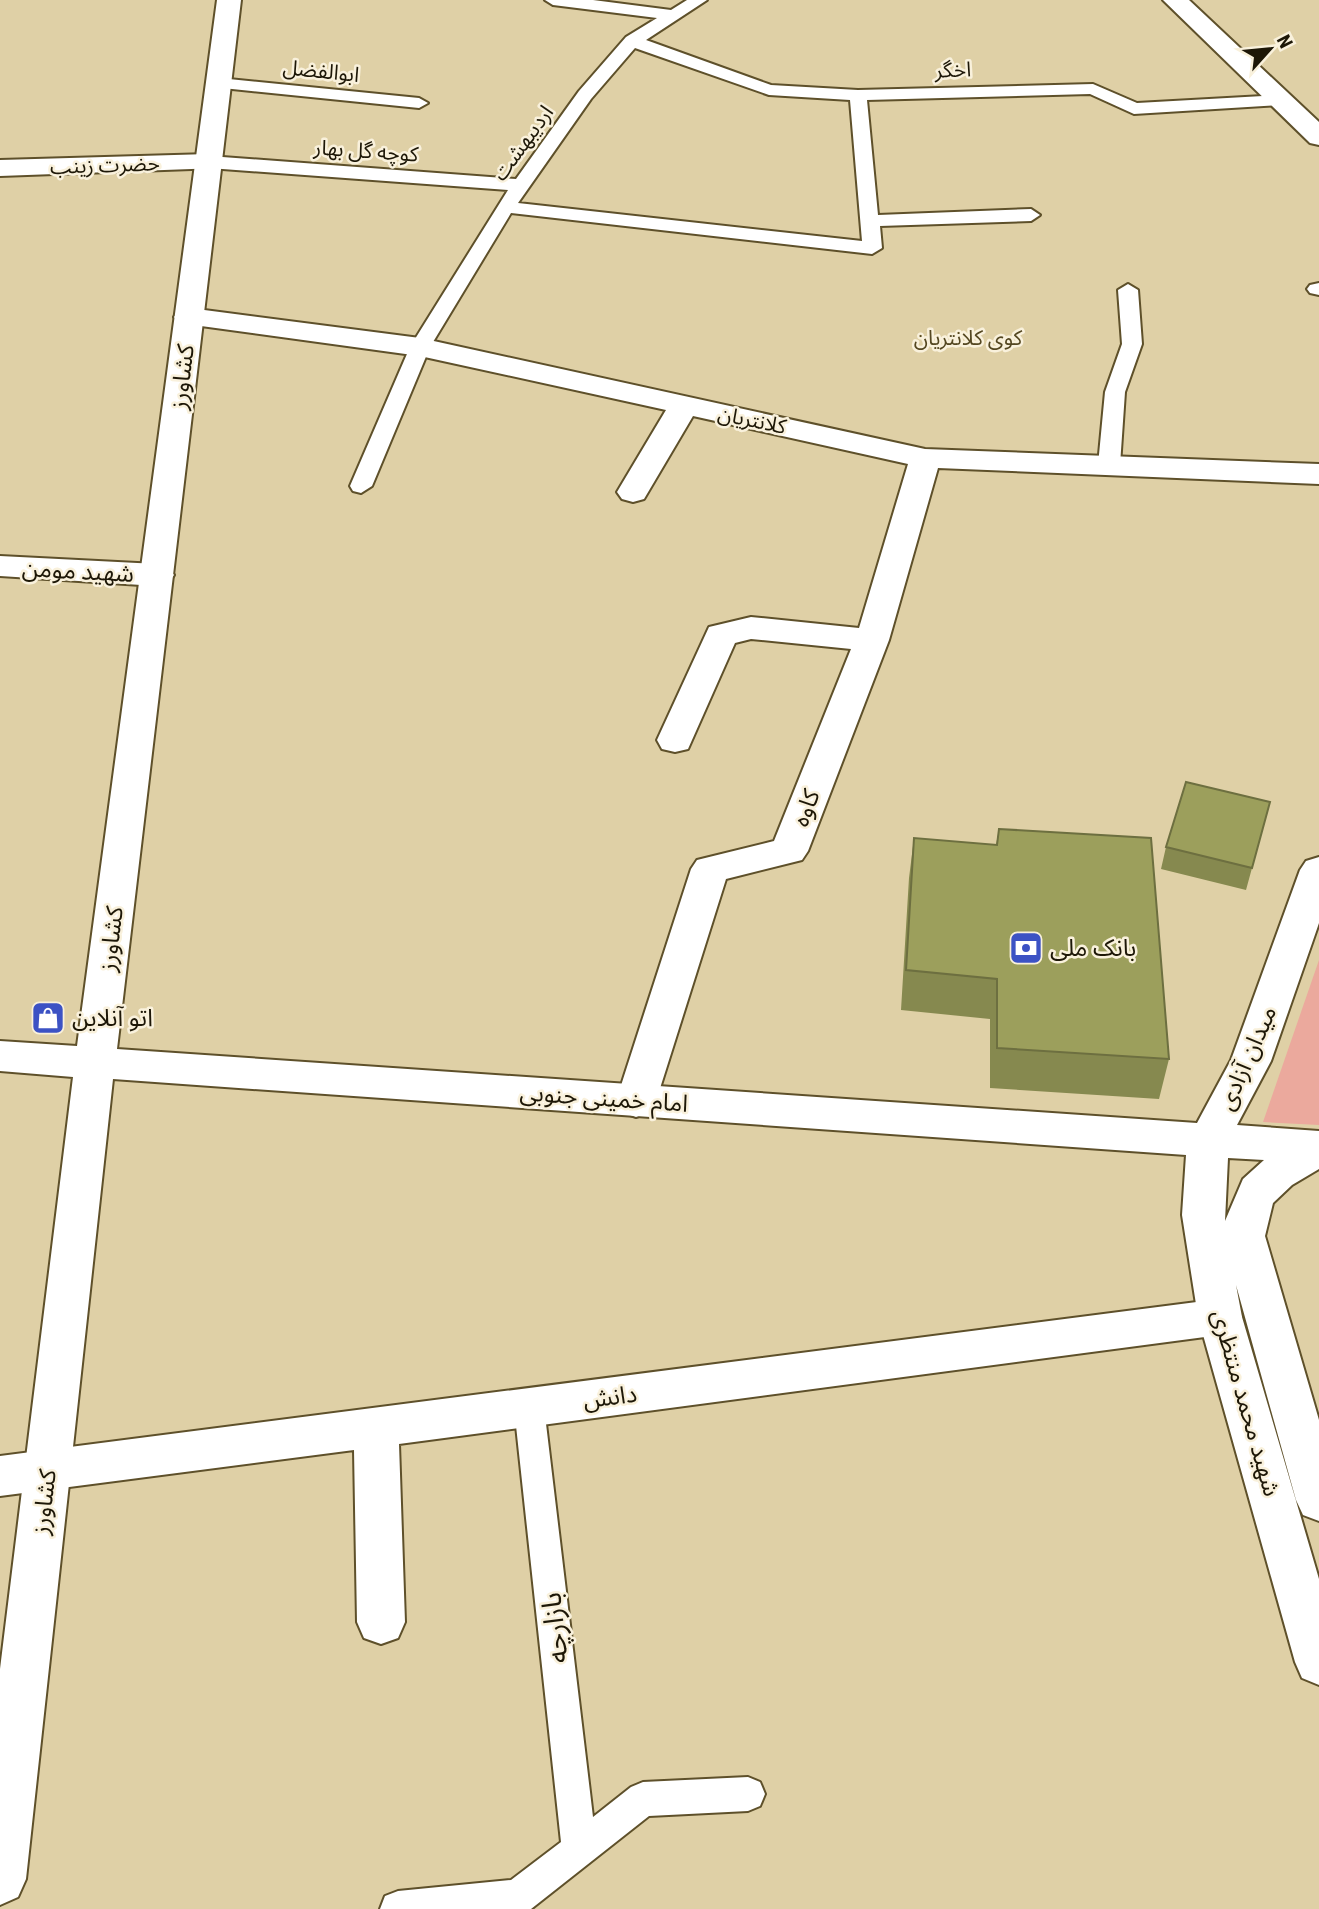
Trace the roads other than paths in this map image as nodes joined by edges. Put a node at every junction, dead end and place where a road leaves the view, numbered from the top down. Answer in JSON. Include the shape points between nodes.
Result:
{"nodes":[{"id":1,"x":229,"y":0,"type":"edge"},
{"id":2,"x":553,"y":0,"type":"edge"},
{"id":3,"x":699,"y":0,"type":"edge"},
{"id":4,"x":1175,"y":0,"type":"edge"},
{"id":5,"x":671,"y":15,"type":"junction"},
{"id":6,"x":632,"y":41,"type":"junction"},
{"id":7,"x":219,"y":83,"type":"junction"},
{"id":8,"x":858,"y":95,"type":"junction"},
{"id":9,"x":1279,"y":100,"type":"junction"},
{"id":10,"x":419,"y":103,"type":"dead end"},
{"id":11,"x":1319,"y":137,"type":"edge"},
{"id":12,"x":209,"y":162,"type":"junction"},
{"id":13,"x":0,"y":168,"type":"edge"},
{"id":14,"x":521,"y":185,"type":"junction"},
{"id":15,"x":505,"y":206,"type":"junction"},
{"id":16,"x":1031,"y":215,"type":"dead end"},
{"id":17,"x":869,"y":221,"type":"junction"},
{"id":18,"x":1128,"y":290,"type":"dead end"},
{"id":19,"x":190,"y":317,"type":"junction"},
{"id":20,"x":420,"y":347,"type":"junction"},
{"id":21,"x":684,"y":405,"type":"junction"},
{"id":22,"x":925,"y":458,"type":"junction"},
{"id":23,"x":1110,"y":465,"type":"junction"},
{"id":24,"x":1319,"y":474,"type":"edge"},
{"id":25,"x":361,"y":486,"type":"dead end"},
{"id":26,"x":633,"y":492,"type":"dead end"},
{"id":27,"x":0,"y":566,"type":"edge"},
{"id":28,"x":157,"y":575,"type":"junction"},
{"id":29,"x":872,"y":640,"type":"junction"},
{"id":30,"x":675,"y":740,"type":"dead end"},
{"id":31,"x":1319,"y":870,"type":"edge"},
{"id":32,"x":0,"y":1056,"type":"edge"},
{"id":33,"x":95,"y":1063,"type":"junction"},
{"id":34,"x":636,"y":1101,"type":"junction"},
{"id":35,"x":1208,"y":1140,"type":"junction"},
{"id":36,"x":1319,"y":1149,"type":"edge"},
{"id":37,"x":1220,"y":1317,"type":"junction"},
{"id":38,"x":529,"y":1407,"type":"junction"},
{"id":39,"x":376,"y":1427,"type":"junction"},
{"id":40,"x":48,"y":1470,"type":"junction"},
{"id":41,"x":0,"y":1476,"type":"edge"},
{"id":42,"x":1316,"y":1481,"type":"edge"},
{"id":43,"x":381,"y":1622,"type":"dead end"},
{"id":44,"x":1319,"y":1662,"type":"edge"},
{"id":45,"x":748,"y":1794,"type":"dead end"},
{"id":46,"x":579,"y":1850,"type":"junction"},
{"id":47,"x":0,"y":1879,"type":"edge"},
{"id":48,"x":398,"y":1909,"type":"edge"}],
"edges":[{"from":1,"to":7,"type":"street","name":"کشاورز"},
{"from":2,"to":5,"type":"lane"},
{"from":3,"to":5,"type":"lane","name":"اردیبهشت"},
{"from":4,"to":9,"type":"street"},
{"from":5,"to":6,"type":"lane","name":"اردیبهشت"},
{"from":6,"to":8,"type":"lane","name":"اخگر","via":[[769,90]]},
{"from":6,"to":14,"type":"lane","name":"اردیبهشت","via":[[585,95]]},
{"from":7,"to":10,"type":"lane","name":"ابوالفضل"},
{"from":7,"to":12,"type":"street","name":"کشاورز"},
{"from":8,"to":9,"type":"lane","name":"اخگر","via":[[1093,89],[1134,109]]},
{"from":8,"to":17,"type":"lane"},
{"from":9,"to":11,"type":"street"},
{"from":12,"to":13,"type":"street","name":"حضرت زینب"},
{"from":12,"to":14,"type":"lane","name":"کوچه گل بهار"},
{"from":12,"to":19,"type":"street","name":"کشاورز"},
{"from":14,"to":15,"type":"lane","name":"اردیبهشت"},
{"from":15,"to":17,"type":"lane","via":[[872,248]]},
{"from":15,"to":20,"type":"lane","name":"اردیبهشت"},
{"from":16,"to":17,"type":"lane"},
{"from":18,"to":23,"type":"lane","via":[[1132,344],[1115,392]]},
{"from":19,"to":20,"type":"street","name":"کلانتریان"},
{"from":19,"to":28,"type":"street","name":"کشاورز"},
{"from":20,"to":21,"type":"street","name":"کلانتریان"},
{"from":20,"to":25,"type":"lane","name":"اردیبهشت"},
{"from":21,"to":22,"type":"street","name":"کلانتریان"},
{"from":21,"to":26,"type":"street"},
{"from":22,"to":23,"type":"street","name":"کلانتریان"},
{"from":22,"to":29,"type":"street","name":"کاوه"},
{"from":23,"to":24,"type":"street","name":"کلانتریان"},
{"from":27,"to":28,"type":"street","name":"شهید مومن"},
{"from":28,"to":33,"type":"street","name":"کشاورز"},
{"from":29,"to":30,"type":"street","via":[[751,628],[721,635]]},
{"from":29,"to":34,"type":"street","name":"کاوه","via":[[789,851],[710,869]]},
{"from":31,"to":35,"type":"street","name":"میدان آزادی","via":[[1251,1061]]},
{"from":32,"to":33,"type":"street","name":"امام خمینی جنوبی"},
{"from":33,"to":34,"type":"street","name":"امام خمینی جنوبی"},
{"from":33,"to":40,"type":"street","name":"کشاورز"},
{"from":34,"to":35,"type":"street","name":"امام خمینی جنوبی"},
{"from":35,"to":36,"type":"street","name":"میدان آزادی"},
{"from":35,"to":37,"type":"street","name":"شهید محمد منتظری","via":[[1203,1215]]},
{"from":36,"to":42,"type":"street","name":"شهید محمد منتظری","via":[[1281,1168],[1259,1188],[1247,1210],[1244,1236]]},
{"from":37,"to":38,"type":"street","name":"دانش"},
{"from":37,"to":44,"type":"street","name":"شهید محمد منتظری"},
{"from":38,"to":39,"type":"street","name":"دانش"},
{"from":38,"to":46,"type":"lane","name":"بازارچه"},
{"from":39,"to":40,"type":"street","name":"دانش"},
{"from":39,"to":43,"type":"street"},
{"from":40,"to":41,"type":"street","name":"دانش"},
{"from":40,"to":47,"type":"street","name":"کشاورز"},
{"from":45,"to":46,"type":"lane","via":[[643,1799]]},
{"from":46,"to":48,"type":"lane","via":[[518,1897]]}]}
